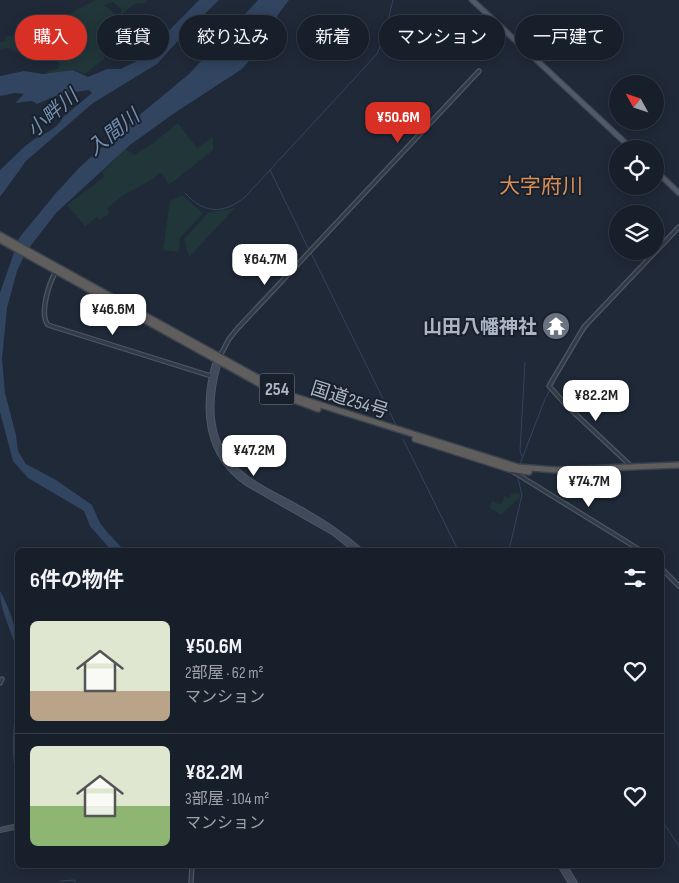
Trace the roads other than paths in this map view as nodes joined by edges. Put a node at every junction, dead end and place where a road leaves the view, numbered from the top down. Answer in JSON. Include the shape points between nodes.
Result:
{"nodes":[{"id":1,"x":472,"y":0,"type":"edge"},
{"id":2,"x":479,"y":71,"type":"dead end"},
{"id":3,"x":622,"y":140,"type":"edge"},
{"id":4,"x":664,"y":179,"type":"edge"},
{"id":5,"x":679,"y":193,"type":"edge"},
{"id":6,"x":679,"y":227,"type":"edge"},
{"id":7,"x":0,"y":235,"type":"edge"},
{"id":8,"x":0,"y":240,"type":"edge"},
{"id":9,"x":55,"y":269,"type":"junction"},
{"id":10,"x":218,"y":360,"type":"junction"},
{"id":11,"x":211,"y":376,"type":"junction"},
{"id":12,"x":679,"y":466,"type":"edge"},
{"id":13,"x":632,"y":467,"type":"junction"},
{"id":14,"x":509,"y":469,"type":"junction"},
{"id":15,"x":520,"y":469,"type":"junction"},
{"id":16,"x":532,"y":472,"type":"junction"},
{"id":17,"x":528,"y":481,"type":"junction"},
{"id":18,"x":353,"y":548,"type":"edge"},
{"id":19,"x":358,"y":548,"type":"edge"},
{"id":20,"x":637,"y":548,"type":"edge"},
{"id":21,"x":664,"y":571,"type":"edge"},
{"id":22,"x":679,"y":586,"type":"edge"},
{"id":23,"x":15,"y":827,"type":"edge"},
{"id":24,"x":0,"y":830,"type":"edge"},
{"id":25,"x":192,"y":868,"type":"edge"},
{"id":26,"x":563,"y":868,"type":"edge"},
{"id":27,"x":564,"y":868,"type":"edge"},
{"id":28,"x":191,"y":883,"type":"edge"},
{"id":29,"x":571,"y":883,"type":"edge"},
{"id":30,"x":575,"y":883,"type":"edge"}],
"edges":[{"from":1,"to":3,"type":"main road"},
{"from":2,"to":10,"type":"street","via":[[237,329]]},
{"from":4,"to":5,"type":"main road"},
{"from":6,"to":13,"type":"street","via":[[588,323],[549,386]]},
{"from":7,"to":9,"type":"highway","name":"国道254号","number":"254"},
{"from":8,"to":9,"type":"highway","name":"国道254号","number":"254"},
{"from":9,"to":10,"type":"highway","name":"国道254号","number":"254"},
{"from":9,"to":11,"type":"street","via":[[45,303],[48,325]]},
{"from":10,"to":11,"type":"main road"},
{"from":10,"to":14,"type":"highway","name":"国道254号","number":"254","via":[[298,402]]},
{"from":10,"to":15,"type":"highway","name":"国道254号","number":"254","via":[[290,396]]},
{"from":10,"to":19,"type":"main road","via":[[211,413],[215,434],[228,462],[246,477],[330,526]]},
{"from":11,"to":18,"type":"main road","via":[[207,403],[211,432],[228,466],[248,484],[334,533]]},
{"from":12,"to":13,"type":"highway","number":"254"},
{"from":12,"to":16,"type":"highway","number":"254"},
{"from":13,"to":15,"type":"highway","number":"254"},
{"from":14,"to":15,"type":"highway","number":"254"},
{"from":14,"to":17,"type":"street"},
{"from":15,"to":16,"type":"highway","number":"254"},
{"from":15,"to":17,"type":"street"},
{"from":16,"to":17,"type":"street"},
{"from":17,"to":20,"type":"street"},
{"from":21,"to":22,"type":"street"},
{"from":23,"to":24,"type":"main road"},
{"from":25,"to":28,"type":"street"},
{"from":26,"to":29,"type":"main road"},
{"from":27,"to":30,"type":"main road"}]}
